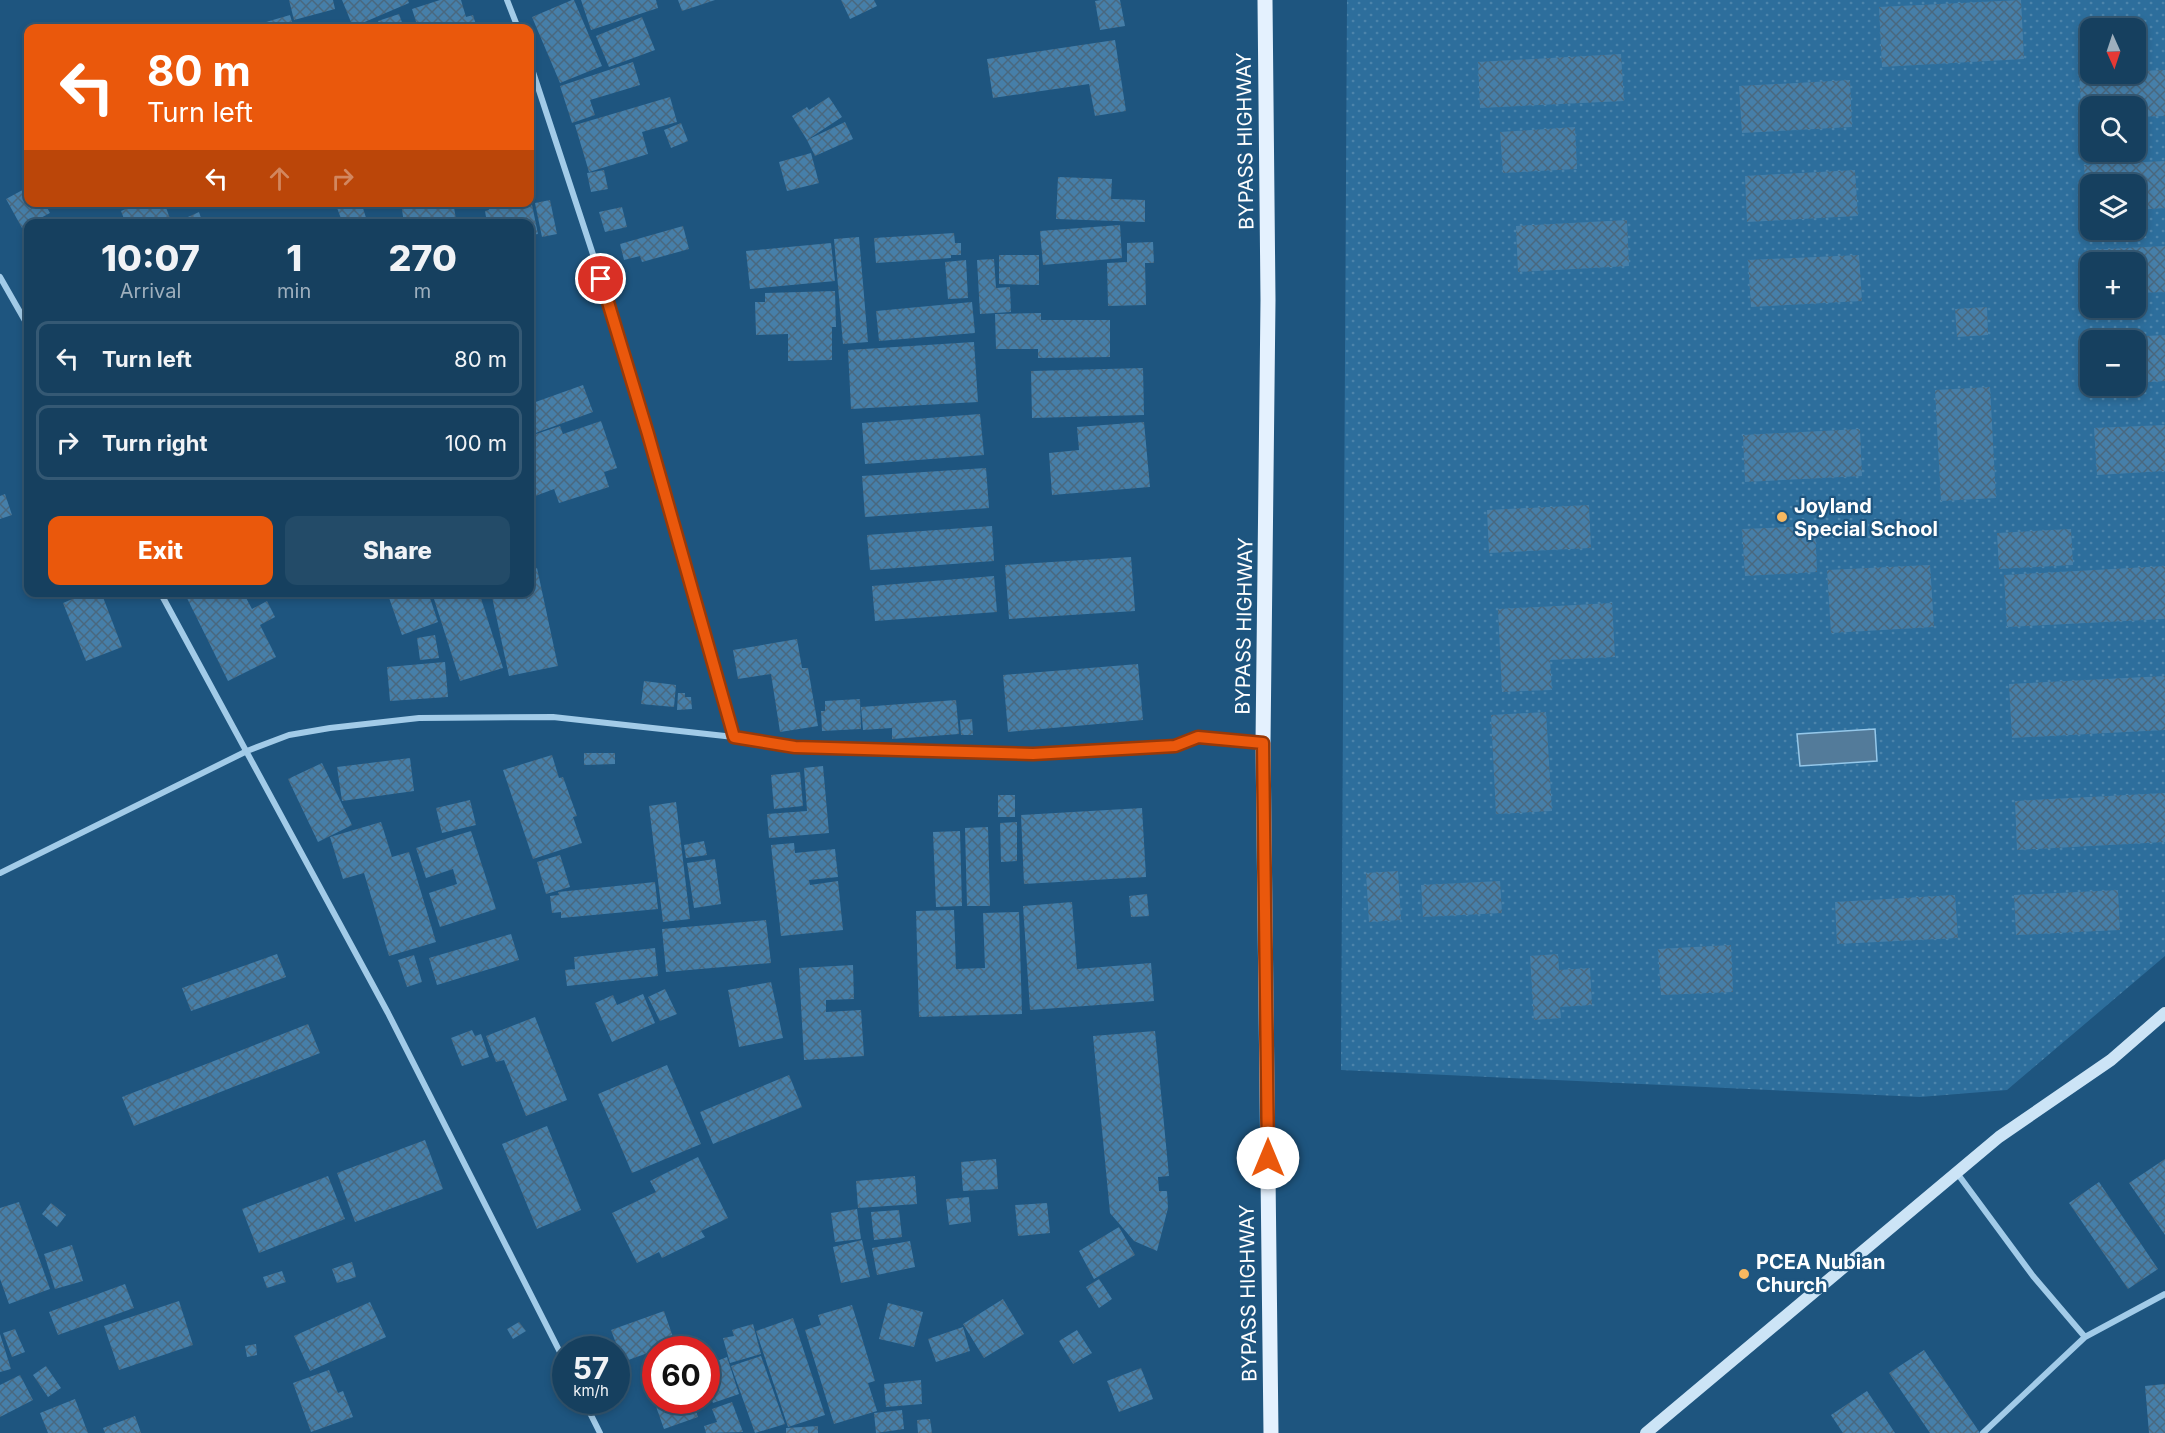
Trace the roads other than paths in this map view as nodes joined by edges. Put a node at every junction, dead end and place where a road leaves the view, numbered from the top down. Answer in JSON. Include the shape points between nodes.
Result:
{"nodes":[{"id":1,"x":507,"y":0,"type":"edge"},
{"id":2,"x":1265,"y":0,"type":"edge"},
{"id":3,"x":516,"y":24,"type":"edge"},
{"id":4,"x":534,"y":75,"type":"edge"},
{"id":5,"x":0,"y":277,"type":"edge"},
{"id":6,"x":24,"y":319,"type":"edge"},
{"id":7,"x":163,"y":597,"type":"edge"},
{"id":8,"x":734,"y":737,"type":"junction"},
{"id":9,"x":1263,"y":743,"type":"junction"},
{"id":10,"x":247,"y":751,"type":"junction"},
{"id":11,"x":0,"y":873,"type":"edge"},
{"id":12,"x":2165,"y":1013,"type":"edge"},
{"id":13,"x":1956,"y":1171,"type":"junction"},
{"id":14,"x":2165,"y":1294,"type":"edge"},
{"id":15,"x":552,"y":1336,"type":"edge"},
{"id":16,"x":2085,"y":1337,"type":"junction"},
{"id":17,"x":590,"y":1414,"type":"edge"},
{"id":18,"x":600,"y":1433,"type":"edge"},
{"id":19,"x":1271,"y":1433,"type":"edge"},
{"id":20,"x":1646,"y":1433,"type":"edge"},
{"id":21,"x":1983,"y":1433,"type":"edge"}],
"edges":[{"from":1,"to":3,"type":"street"},
{"from":2,"to":9,"type":"main road","name":"BYPASS HIGHWAY","via":[[1268,300]]},
{"from":4,"to":8,"type":"street","via":[[608,300]]},
{"from":5,"to":6,"type":"street"},
{"from":7,"to":10,"type":"street"},
{"from":8,"to":9,"type":"street","via":[[795,747],[1033,754],[1175,746],[1198,737]]},
{"from":8,"to":10,"type":"street","via":[[553,717],[419,718],[289,735]]},
{"from":9,"to":19,"type":"main road","name":"BYPASS HIGHWAY"},
{"from":10,"to":11,"type":"street"},
{"from":10,"to":15,"type":"street","via":[[388,1013]]},
{"from":12,"to":13,"type":"street","via":[[2111,1060]]},
{"from":13,"to":16,"type":"street","via":[[2033,1276]]},
{"from":13,"to":20,"type":"street"},
{"from":14,"to":16,"type":"street"},
{"from":16,"to":21,"type":"street"},
{"from":17,"to":18,"type":"street"}]}
